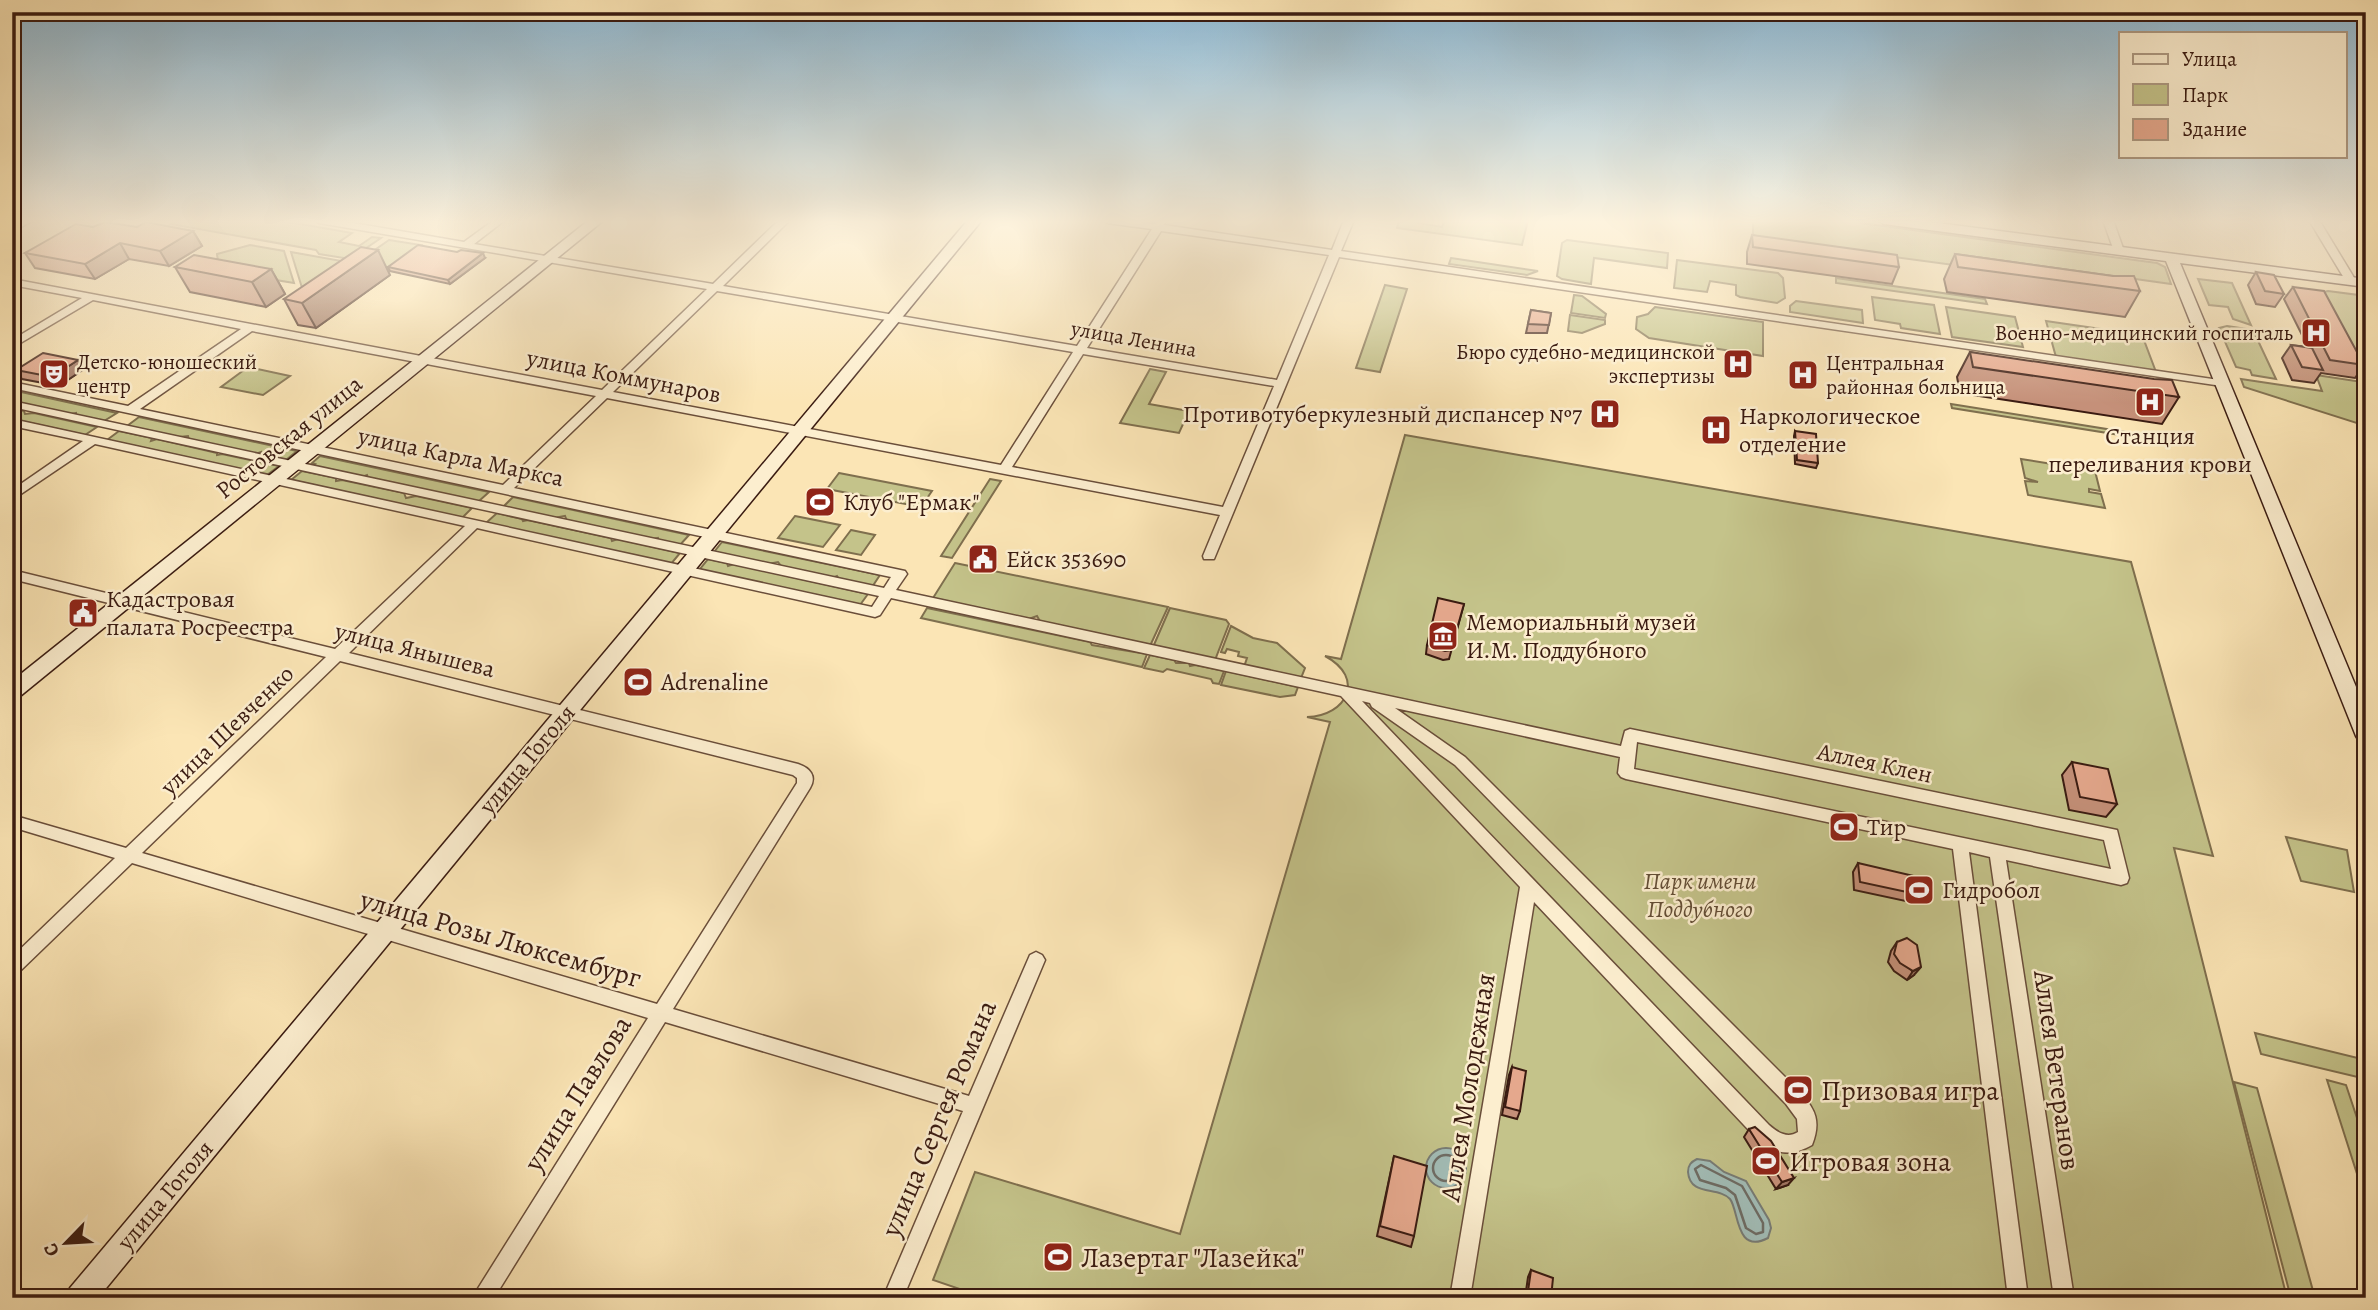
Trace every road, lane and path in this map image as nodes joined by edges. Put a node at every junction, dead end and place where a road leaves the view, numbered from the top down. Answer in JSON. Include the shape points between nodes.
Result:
{"nodes":[{"id":1,"x":521,"y":281,"type":"edge"},
{"id":2,"x":675,"y":281,"type":"edge"},
{"id":3,"x":722,"y":281,"type":"edge"},
{"id":4,"x":924,"y":281,"type":"edge"},
{"id":5,"x":1123,"y":281,"type":"edge"},
{"id":6,"x":1323,"y":281,"type":"edge"},
{"id":7,"x":1527,"y":281,"type":"edge"},
{"id":8,"x":2181,"y":281,"type":"edge"},
{"id":9,"x":12,"y":282,"type":"edge"},
{"id":10,"x":715,"y":288,"type":"junction"},
{"id":11,"x":91,"y":297,"type":"junction"},
{"id":12,"x":894,"y":318,"type":"junction"},
{"id":13,"x":250,"y":327,"type":"junction"},
{"id":14,"x":12,"y":345,"type":"edge"},
{"id":15,"x":1080,"y":349,"type":"junction"},
{"id":16,"x":424,"y":360,"type":"junction"},
{"id":17,"x":2222,"y":383,"type":"junction"},
{"id":18,"x":1281,"y":384,"type":"junction"},
{"id":19,"x":12,"y":385,"type":"edge"},
{"id":20,"x":606,"y":394,"type":"junction"},
{"id":21,"x":12,"y":404,"type":"edge"},
{"id":22,"x":130,"y":410,"type":"junction"},
{"id":23,"x":12,"y":422,"type":"edge"},
{"id":24,"x":800,"y":431,"type":"junction"},
{"id":25,"x":93,"y":440,"type":"junction"},
{"id":26,"x":313,"y":449,"type":"junction"},
{"id":27,"x":293,"y":465,"type":"junction"},
{"id":28,"x":1004,"y":470,"type":"junction"},
{"id":29,"x":275,"y":480,"type":"junction"},
{"id":30,"x":505,"y":490,"type":"junction"},
{"id":31,"x":12,"y":496,"type":"edge"},
{"id":32,"x":1227,"y":512,"type":"junction"},
{"id":33,"x":474,"y":524,"type":"junction"},
{"id":34,"x":714,"y":535,"type":"junction"},
{"id":35,"x":699,"y":553,"type":"junction"},
{"id":36,"x":1209,"y":556,"type":"dead end"},
{"id":37,"x":684,"y":570,"type":"junction"},
{"id":38,"x":12,"y":573,"type":"edge"},
{"id":39,"x":887,"y":594,"type":"junction"},
{"id":40,"x":125,"y":601,"type":"junction"},
{"id":41,"x":338,"y":654,"type":"junction"},
{"id":42,"x":12,"y":692,"type":"edge"},
{"id":43,"x":1346,"y":693,"type":"junction"},
{"id":44,"x":1370,"y":698,"type":"junction"},
{"id":45,"x":567,"y":711,"type":"junction"},
{"id":46,"x":2366,"y":736,"type":"edge"},
{"id":47,"x":1628,"y":753,"type":"junction"},
{"id":48,"x":805,"y":775,"type":"joint"},
{"id":49,"x":12,"y":821,"type":"edge"},
{"id":50,"x":1960,"y":844,"type":"junction"},
{"id":51,"x":1997,"y":851,"type":"junction"},
{"id":52,"x":129,"y":856,"type":"junction"},
{"id":53,"x":1528,"y":885,"type":"junction"},
{"id":54,"x":384,"y":931,"type":"junction"},
{"id":55,"x":1035,"y":960,"type":"dead end"},
{"id":56,"x":12,"y":968,"type":"edge"},
{"id":57,"x":660,"y":1013,"type":"junction"},
{"id":58,"x":974,"y":1106,"type":"junction"},
{"id":59,"x":80,"y":1298,"type":"edge"},
{"id":60,"x":482,"y":1298,"type":"edge"},
{"id":61,"x":893,"y":1298,"type":"edge"},
{"id":62,"x":1460,"y":1298,"type":"edge"},
{"id":63,"x":2018,"y":1298,"type":"edge"},
{"id":64,"x":2064,"y":1298,"type":"edge"}],
"edges":[{"from":1,"to":16,"type":"street","name":"Ростовская улица"},
{"from":2,"to":10,"type":"street","name":"улица Ленина"},
{"from":3,"to":10,"type":"street"},
{"from":4,"to":12,"type":"street","name":"улица Гоголя"},
{"from":5,"to":15,"type":"street"},
{"from":6,"to":18,"type":"street"},
{"from":7,"to":17,"type":"street"},
{"from":8,"to":17,"type":"street"},
{"from":9,"to":11,"type":"street","name":"улица Коммунаров"},
{"from":10,"to":12,"type":"street","name":"улица Ленина"},
{"from":10,"to":20,"type":"street"},
{"from":11,"to":13,"type":"street","name":"улица Коммунаров"},
{"from":11,"to":14,"type":"street"},
{"from":12,"to":15,"type":"street","name":"улица Ленина"},
{"from":12,"to":24,"type":"street","name":"улица Гоголя"},
{"from":13,"to":16,"type":"street","name":"улица Коммунаров"},
{"from":13,"to":22,"type":"street"},
{"from":15,"to":18,"type":"street","name":"улица Ленина"},
{"from":15,"to":28,"type":"street"},
{"from":16,"to":20,"type":"street","name":"улица Коммунаров"},
{"from":16,"to":26,"type":"street","name":"Ростовская улица"},
{"from":17,"to":46,"type":"street"},
{"from":18,"to":32,"type":"street"},
{"from":19,"to":22,"type":"street","name":"улица Карла Маркса"},
{"from":20,"to":24,"type":"street","name":"улица Коммунаров"},
{"from":20,"to":30,"type":"street"},
{"from":21,"to":27,"type":"street"},
{"from":22,"to":26,"type":"street","name":"улица Карла Маркса"},
{"from":23,"to":25,"type":"street"},
{"from":24,"to":28,"type":"street","name":"улица Коммунаров"},
{"from":24,"to":34,"type":"street","name":"улица Гоголя"},
{"from":25,"to":29,"type":"street"},
{"from":25,"to":31,"type":"street"},
{"from":26,"to":27,"type":"street","name":"Ростовская улица"},
{"from":26,"to":30,"type":"street","name":"улица Карла Маркса"},
{"from":27,"to":29,"type":"street","name":"Ростовская улица"},
{"from":27,"to":35,"type":"street"},
{"from":28,"to":32,"type":"street","name":"улица Коммунаров"},
{"from":29,"to":33,"type":"street"},
{"from":29,"to":40,"type":"street","name":"Ростовская улица"},
{"from":30,"to":34,"type":"street","name":"улица Карла Маркса"},
{"from":32,"to":36,"type":"street"},
{"from":33,"to":37,"type":"street"},
{"from":33,"to":41,"type":"street","name":"улица Шевченко"},
{"from":34,"to":35,"type":"street","name":"улица Гоголя"},
{"from":34,"to":39,"type":"street","name":"улица Карла Маркса","via":[[900,575]]},
{"from":35,"to":37,"type":"street","name":"улица Гоголя"},
{"from":35,"to":39,"type":"street"},
{"from":37,"to":39,"type":"street","via":[[874,612]]},
{"from":37,"to":45,"type":"street","name":"улица Гоголя"},
{"from":38,"to":40,"type":"street","name":"улица Янышева"},
{"from":39,"to":43,"type":"street"},
{"from":40,"to":41,"type":"street","name":"улица Янышева"},
{"from":40,"to":42,"type":"street","name":"Ростовская улица"},
{"from":41,"to":45,"type":"street","name":"улица Янышева"},
{"from":41,"to":52,"type":"street","name":"улица Шевченко"},
{"from":43,"to":44,"type":"street"},
{"from":43,"to":53,"type":"street"},
{"from":44,"to":47,"type":"street"},
{"from":44,"to":53,"type":"street","via":[[1460,761],[1803,1110],[1807,1135],[1798,1143],[1780,1143],[1762,1131]]},
{"from":45,"to":48,"type":"street","name":"улица Янышева"},
{"from":45,"to":54,"type":"street","name":"улица Гоголя"},
{"from":47,"to":50,"type":"street","via":[[1626,773]]},
{"from":47,"to":51,"type":"street","name":"Аллея Клен","via":[[1630,735],[2111,835],[2121,878]]},
{"from":48,"to":57,"type":"street","name":"улица Павлова","via":[[805,783]]},
{"from":49,"to":52,"type":"street","name":"улица Розы Люксембург"},
{"from":50,"to":51,"type":"street"},
{"from":50,"to":63,"type":"street"},
{"from":51,"to":64,"type":"street","name":"Аллея Ветеранов"},
{"from":52,"to":54,"type":"street","name":"улица Розы Люксембург"},
{"from":52,"to":56,"type":"street","name":"улица Шевченко"},
{"from":53,"to":62,"type":"street","name":"Аллея Молодежная"},
{"from":54,"to":57,"type":"street","name":"улица Розы Люксембург"},
{"from":54,"to":59,"type":"street","name":"улица Гоголя"},
{"from":55,"to":58,"type":"street","name":"улица Сергея Романа"},
{"from":57,"to":58,"type":"street","name":"улица Розы Люксембург"},
{"from":57,"to":60,"type":"street","name":"улица Павлова"},
{"from":58,"to":61,"type":"street","name":"улица Сергея Романа"}]}
